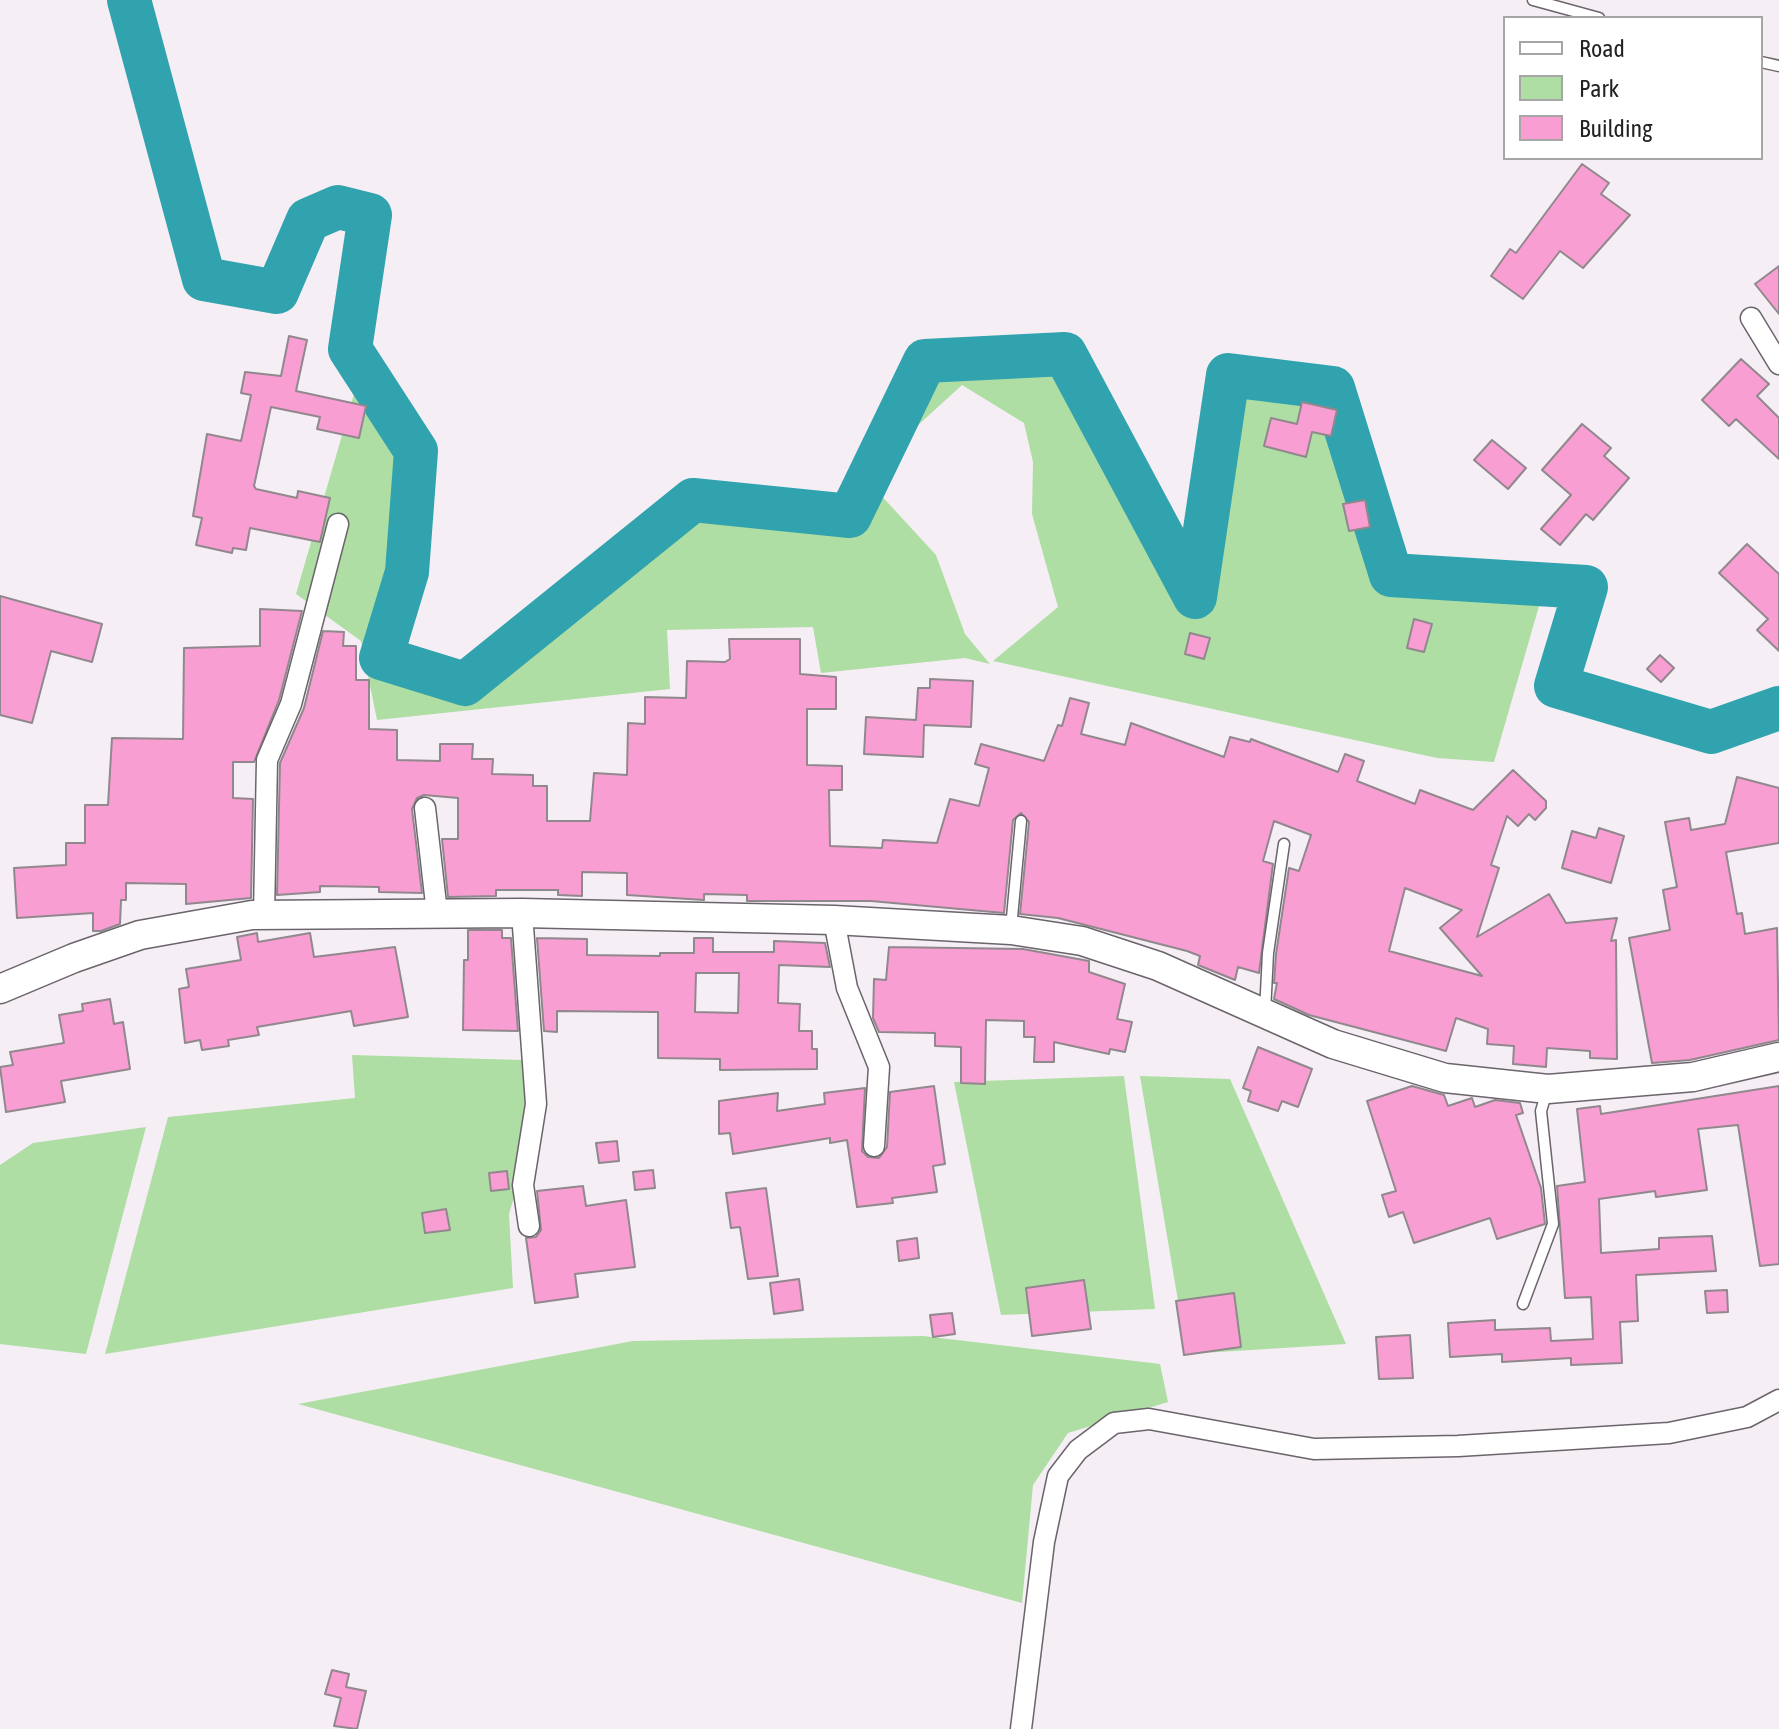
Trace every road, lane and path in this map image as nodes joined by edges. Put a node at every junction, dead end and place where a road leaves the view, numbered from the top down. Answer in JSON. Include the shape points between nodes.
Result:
{"nodes":[{"id":1,"x":1533,"y":0,"type":"edge"},
{"id":2,"x":1592,"y":16,"type":"edge"},
{"id":3,"x":1751,"y":318,"type":"dead end"},
{"id":4,"x":1779,"y":364,"type":"edge"},
{"id":5,"x":338,"y":524,"type":"dead end"},
{"id":6,"x":425,"y":808,"type":"dead end"},
{"id":7,"x":1021,"y":821,"type":"dead end"},
{"id":8,"x":1284,"y":844,"type":"dead end"},
{"id":9,"x":437,"y":913,"type":"junction"},
{"id":10,"x":522,"y":913,"type":"junction"},
{"id":11,"x":264,"y":914,"type":"junction"},
{"id":12,"x":834,"y":920,"type":"junction"},
{"id":13,"x":1011,"y":930,"type":"junction"},
{"id":14,"x":0,"y":989,"type":"edge"},
{"id":15,"x":1264,"y":1014,"type":"junction"},
{"id":16,"x":1779,"y":1057,"type":"edge"},
{"id":17,"x":1548,"y":1089,"type":"junction"},
{"id":18,"x":874,"y":1146,"type":"dead end"},
{"id":19,"x":529,"y":1226,"type":"dead end"},
{"id":20,"x":1523,"y":1304,"type":"dead end"},
{"id":21,"x":1779,"y":1400,"type":"edge"},
{"id":22,"x":1021,"y":1729,"type":"edge"}],
"edges":[{"from":1,"to":2,"type":"lane"},
{"from":3,"to":4,"type":"street"},
{"from":5,"to":11,"type":"street","via":[[291,704],[267,760]]},
{"from":6,"to":9,"type":"street"},
{"from":7,"to":13,"type":"lane"},
{"from":8,"to":15,"type":"lane"},
{"from":9,"to":10,"type":"street"},
{"from":9,"to":11,"type":"street"},
{"from":10,"to":12,"type":"street"},
{"from":10,"to":19,"type":"street","via":[[536,1104],[523,1185]]},
{"from":11,"to":14,"type":"street","via":[[140,935]]},
{"from":12,"to":13,"type":"street"},
{"from":12,"to":18,"type":"street","via":[[847,988],[879,1067]]},
{"from":13,"to":15,"type":"street","via":[[1118,950]]},
{"from":15,"to":17,"type":"street","via":[[1333,1044],[1445,1078]]},
{"from":16,"to":17,"type":"street","via":[[1693,1077]]},
{"from":17,"to":20,"type":"lane","via":[[1541,1111],[1553,1224]]},
{"from":21,"to":22,"type":"street","via":[[1747,1417],[1669,1433],[1458,1446],[1314,1449],[1149,1419],[1114,1423],[1078,1450],[1058,1476],[1044,1542]]}]}
